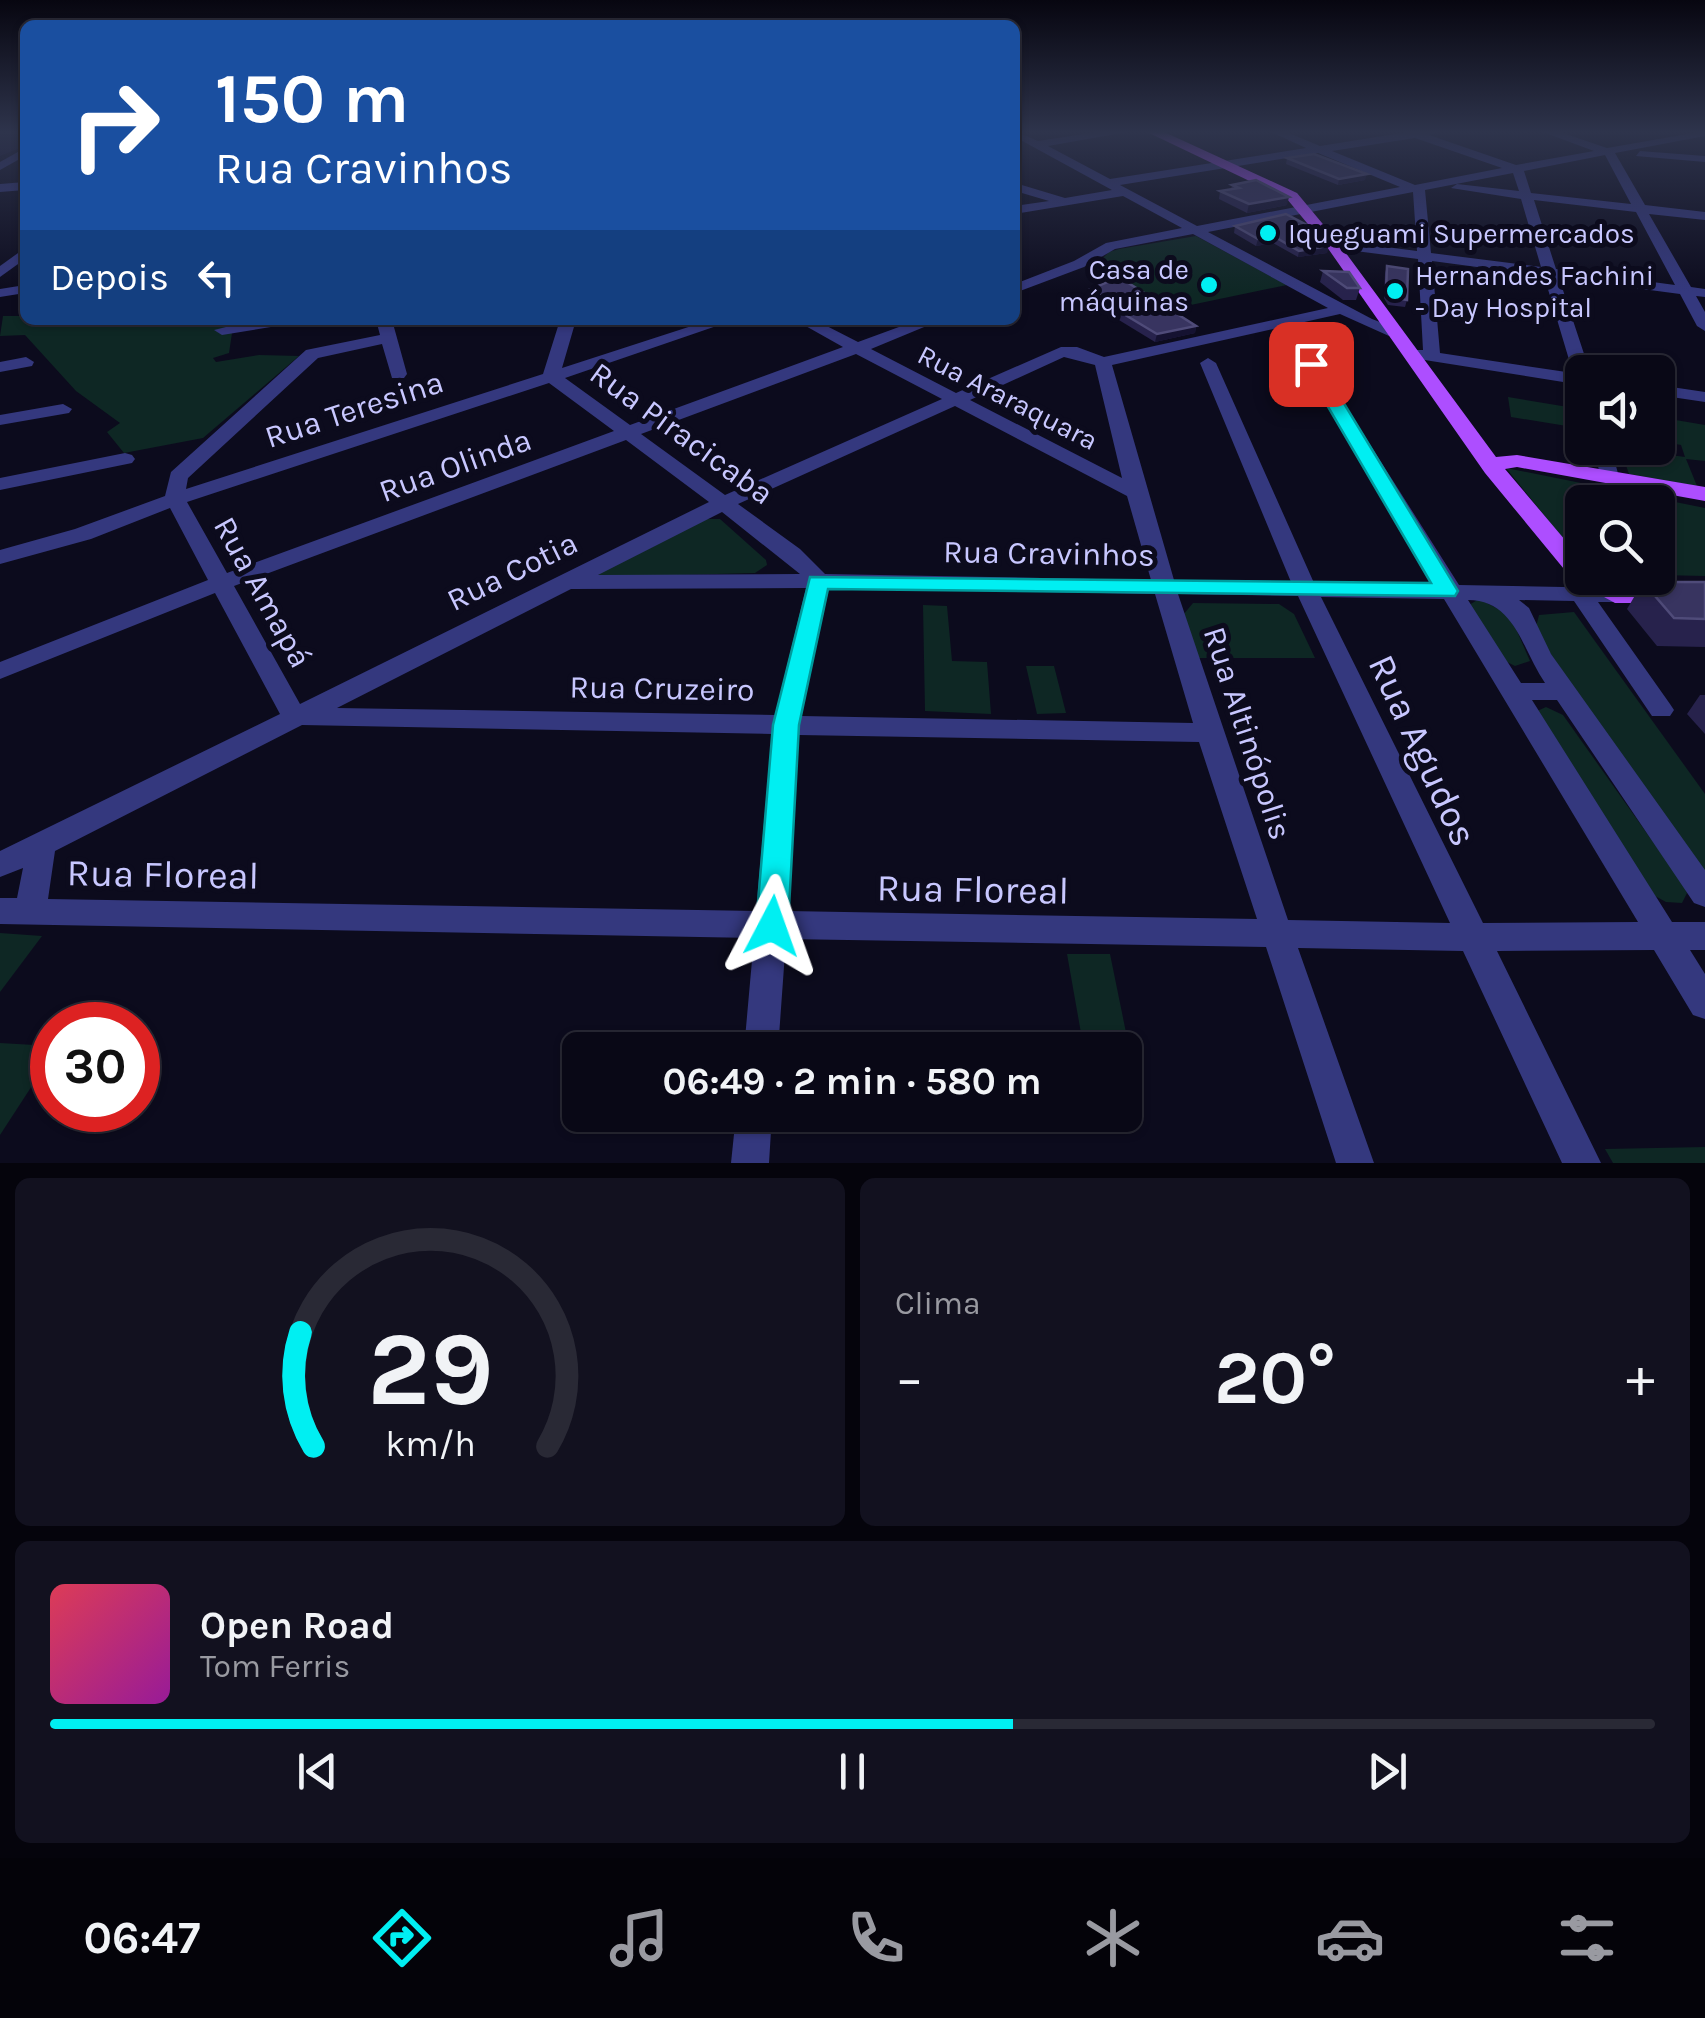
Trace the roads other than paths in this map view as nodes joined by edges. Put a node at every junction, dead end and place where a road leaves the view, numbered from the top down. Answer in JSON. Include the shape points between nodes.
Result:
{"nodes":[{"id":1,"x":1112,"y":185,"type":"edge"},
{"id":2,"x":1272,"y":185,"type":"edge"},
{"id":3,"x":1408,"y":185,"type":"edge"},
{"id":4,"x":1432,"y":185,"type":"edge"},
{"id":5,"x":1436,"y":185,"type":"edge"},
{"id":6,"x":1523,"y":185,"type":"edge"},
{"id":7,"x":1629,"y":185,"type":"edge"},
{"id":8,"x":1415,"y":188,"type":"junction"},
{"id":9,"x":1020,"y":189,"type":"edge"},
{"id":10,"x":1124,"y":192,"type":"junction"},
{"id":11,"x":1526,"y":196,"type":"junction"},
{"id":12,"x":1065,"y":202,"type":"junction"},
{"id":13,"x":1020,"y":209,"type":"edge"},
{"id":14,"x":1643,"y":209,"type":"junction"},
{"id":15,"x":1304,"y":210,"type":"junction"},
{"id":16,"x":1705,"y":216,"type":"edge"},
{"id":17,"x":1195,"y":231,"type":"junction"},
{"id":18,"x":1332,"y":244,"type":"junction"},
{"id":19,"x":20,"y":256,"type":"edge"},
{"id":20,"x":1424,"y":256,"type":"junction"},
{"id":21,"x":1549,"y":272,"type":"junction"},
{"id":22,"x":0,"y":273,"type":"edge"},
{"id":23,"x":1020,"y":287,"type":"edge"},
{"id":24,"x":1686,"y":290,"type":"junction"},
{"id":25,"x":1705,"y":293,"type":"edge"},
{"id":26,"x":1342,"y":309,"type":"junction"},
{"id":27,"x":252,"y":325,"type":"edge"},
{"id":28,"x":566,"y":325,"type":"edge"},
{"id":29,"x":710,"y":325,"type":"edge"},
{"id":30,"x":812,"y":325,"type":"edge"},
{"id":31,"x":919,"y":325,"type":"edge"},
{"id":32,"x":1705,"y":326,"type":"edge"},
{"id":33,"x":387,"y":329,"type":"edge"},
{"id":34,"x":222,"y":330,"type":"dead end"},
{"id":35,"x":1395,"y":333,"type":"junction"},
{"id":36,"x":856,"y":349,"type":"junction"},
{"id":37,"x":1410,"y":352,"type":"junction"},
{"id":38,"x":1575,"y":355,"type":"edge"},
{"id":39,"x":1432,"y":356,"type":"junction"},
{"id":40,"x":26,"y":362,"type":"dead end"},
{"id":41,"x":1102,"y":362,"type":"junction"},
{"id":42,"x":1208,"y":363,"type":"dead end"},
{"id":43,"x":1311,"y":364,"type":"dead end"},
{"id":44,"x":0,"y":367,"type":"edge"},
{"id":45,"x":398,"y":374,"type":"dead end"},
{"id":46,"x":551,"y":376,"type":"junction"},
{"id":47,"x":1565,"y":376,"type":"edge"},
{"id":48,"x":1675,"y":393,"type":"edge"},
{"id":49,"x":1705,"y":397,"type":"edge"},
{"id":50,"x":951,"y":400,"type":"junction"},
{"id":51,"x":63,"y":409,"type":"dead end"},
{"id":52,"x":0,"y":420,"type":"edge"},
{"id":53,"x":626,"y":435,"type":"junction"},
{"id":54,"x":1474,"y":442,"type":"junction"},
{"id":55,"x":125,"y":459,"type":"dead end"},
{"id":56,"x":1517,"y":461,"type":"junction"},
{"id":57,"x":1607,"y":465,"type":"edge"},
{"id":58,"x":1492,"y":468,"type":"junction"},
{"id":59,"x":1610,"y":477,"type":"junction"},
{"id":60,"x":0,"y":484,"type":"edge"},
{"id":61,"x":1136,"y":493,"type":"junction"},
{"id":62,"x":1705,"y":494,"type":"edge"},
{"id":63,"x":175,"y":500,"type":"junction"},
{"id":64,"x":722,"y":504,"type":"junction"},
{"id":65,"x":792,"y":554,"type":"junction"},
{"id":66,"x":0,"y":557,"type":"edge"},
{"id":67,"x":1565,"y":559,"type":"edge"},
{"id":68,"x":223,"y":582,"type":"junction"},
{"id":69,"x":564,"y":582,"type":"junction"},
{"id":70,"x":755,"y":582,"type":"junction"},
{"id":71,"x":818,"y":582,"type":"junction"},
{"id":72,"x":1565,"y":583,"type":"edge"},
{"id":73,"x":1166,"y":588,"type":"junction"},
{"id":74,"x":1306,"y":590,"type":"junction"},
{"id":75,"x":1447,"y":591,"type":"junction"},
{"id":76,"x":1492,"y":592,"type":"junction"},
{"id":77,"x":1541,"y":594,"type":"junction"},
{"id":78,"x":1590,"y":595,"type":"edge"},
{"id":79,"x":1675,"y":595,"type":"edge"},
{"id":80,"x":1705,"y":595,"type":"edge"},
{"id":81,"x":1529,"y":628,"type":"junction"},
{"id":82,"x":0,"y":671,"type":"edge"},
{"id":83,"x":1564,"y":691,"type":"junction"},
{"id":84,"x":1510,"y":692,"type":"junction"},
{"id":85,"x":1661,"y":710,"type":"dead end"},
{"id":86,"x":294,"y":716,"type":"junction"},
{"id":87,"x":786,"y":725,"type":"junction"},
{"id":88,"x":1209,"y":732,"type":"junction"},
{"id":89,"x":42,"y":844,"type":"junction"},
{"id":90,"x":0,"y":865,"type":"edge"},
{"id":91,"x":1705,"y":894,"type":"edge"},
{"id":92,"x":15,"y":911,"type":"edge"},
{"id":93,"x":772,"y":926,"type":"junction"},
{"id":94,"x":1278,"y":933,"type":"junction"},
{"id":95,"x":1470,"y":936,"type":"junction"},
{"id":96,"x":1705,"y":936,"type":"edge"},
{"id":97,"x":1661,"y":938,"type":"junction"},
{"id":98,"x":1705,"y":1004,"type":"edge"},
{"id":99,"x":762,"y":1032,"type":"edge"},
{"id":100,"x":753,"y":1132,"type":"edge"},
{"id":101,"x":750,"y":1163,"type":"edge"},
{"id":102,"x":1356,"y":1163,"type":"edge"},
{"id":103,"x":1582,"y":1163,"type":"edge"}],
"edges":[{"from":1,"to":10,"type":"street"},
{"from":2,"to":15,"type":"main road"},
{"from":3,"to":8,"type":"street"},
{"from":4,"to":8,"type":"street"},
{"from":5,"to":11,"type":"street"},
{"from":6,"to":11,"type":"street"},
{"from":7,"to":14,"type":"street"},
{"from":8,"to":15,"type":"street"},
{"from":8,"to":20,"type":"street","via":[[1422,195]]},
{"from":9,"to":12,"type":"street"},
{"from":10,"to":12,"type":"street"},
{"from":10,"to":17,"type":"street"},
{"from":11,"to":14,"type":"street"},
{"from":11,"to":21,"type":"street"},
{"from":12,"to":13,"type":"street"},
{"from":14,"to":16,"type":"street"},
{"from":14,"to":24,"type":"street"},
{"from":15,"to":17,"type":"street"},
{"from":15,"to":18,"type":"main road"},
{"from":17,"to":23,"type":"street","via":[[1111,246]]},
{"from":17,"to":26,"type":"street"},
{"from":18,"to":20,"type":"street"},
{"from":18,"to":35,"type":"main road"},
{"from":19,"to":22,"type":"street"},
{"from":20,"to":21,"type":"street"},
{"from":20,"to":39,"type":"street"},
{"from":21,"to":24,"type":"street"},
{"from":21,"to":38,"type":"street"},
{"from":24,"to":25,"type":"street"},
{"from":24,"to":32,"type":"street"},
{"from":26,"to":35,"type":"street"},
{"from":26,"to":41,"type":"street"},
{"from":27,"to":34,"type":"street"},
{"from":28,"to":46,"type":"street","name":"Rua Piracicaba"},
{"from":29,"to":46,"type":"street","name":"Rua Teresina"},
{"from":30,"to":36,"type":"street","name":"Rua Araraquara"},
{"from":31,"to":36,"type":"street","name":"Rua Olinda"},
{"from":33,"to":45,"type":"street"},
{"from":33,"to":63,"type":"street","via":[[312,354],[178,476]]},
{"from":35,"to":37,"type":"main road"},
{"from":36,"to":50,"type":"street","name":"Rua Araraquara"},
{"from":36,"to":53,"type":"street","name":"Rua Olinda"},
{"from":37,"to":39,"type":"street"},
{"from":37,"to":54,"type":"main road"},
{"from":39,"to":47,"type":"street"},
{"from":40,"to":44,"type":"street"},
{"from":41,"to":50,"type":"street","name":"Rua Cotia","via":[[1060,352]]},
{"from":41,"to":61,"type":"street","name":"Rua Altinópolis"},
{"from":42,"to":74,"type":"street","name":"Rua Agudos"},
{"from":43,"to":75,"type":"street"},
{"from":46,"to":53,"type":"street","name":"Rua Piracicaba"},
{"from":46,"to":63,"type":"street","name":"Rua Teresina"},
{"from":48,"to":49,"type":"street"},
{"from":50,"to":61,"type":"street","name":"Rua Araraquara"},
{"from":50,"to":64,"type":"street","name":"Rua Cotia"},
{"from":51,"to":52,"type":"street"},
{"from":53,"to":64,"type":"street","name":"Rua Piracicaba"},
{"from":53,"to":68,"type":"street","name":"Rua Olinda"},
{"from":54,"to":56,"type":"main road"},
{"from":54,"to":58,"type":"main road"},
{"from":55,"to":60,"type":"street"},
{"from":56,"to":58,"type":"main road"},
{"from":56,"to":59,"type":"main road"},
{"from":57,"to":59,"type":"street"},
{"from":58,"to":67,"type":"main road"},
{"from":59,"to":62,"type":"main road"},
{"from":61,"to":73,"type":"street","name":"Rua Altinópolis"},
{"from":63,"to":66,"type":"street","name":"Rua Teresina"},
{"from":63,"to":68,"type":"street","name":"Rua Amapá"},
{"from":64,"to":65,"type":"street","name":"Rua Piracicaba"},
{"from":64,"to":69,"type":"street","name":"Rua Cotia"},
{"from":65,"to":70,"type":"street"},
{"from":65,"to":71,"type":"street","name":"Rua Piracicaba"},
{"from":68,"to":82,"type":"street","name":"Rua Olinda"},
{"from":68,"to":86,"type":"street","name":"Rua Amapá"},
{"from":69,"to":70,"type":"street","name":"Rua Cravinhos"},
{"from":69,"to":86,"type":"street","name":"Rua Cotia"},
{"from":70,"to":71,"type":"street","name":"Rua Cravinhos"},
{"from":71,"to":73,"type":"street","name":"Rua Cravinhos"},
{"from":71,"to":87,"type":"street"},
{"from":72,"to":77,"type":"street","name":"Rua Cravinhos"},
{"from":73,"to":74,"type":"street","name":"Rua Cravinhos"},
{"from":73,"to":88,"type":"street","name":"Rua Altinópolis"},
{"from":74,"to":75,"type":"street","name":"Rua Cravinhos"},
{"from":74,"to":95,"type":"street","name":"Rua Agudos"},
{"from":75,"to":76,"type":"street","name":"Rua Cravinhos"},
{"from":75,"to":84,"type":"street"},
{"from":76,"to":77,"type":"street","name":"Rua Cravinhos"},
{"from":76,"to":81,"type":"street","via":[[1513,605]]},
{"from":77,"to":81,"type":"street"},
{"from":78,"to":85,"type":"street"},
{"from":79,"to":80,"type":"main road"},
{"from":81,"to":83,"type":"street"},
{"from":83,"to":84,"type":"street"},
{"from":83,"to":91,"type":"street"},
{"from":84,"to":97,"type":"street"},
{"from":86,"to":87,"type":"street","name":"Rua Cruzeiro"},
{"from":86,"to":89,"type":"street","name":"Rua Cotia"},
{"from":87,"to":88,"type":"street","name":"Rua Cruzeiro"},
{"from":87,"to":93,"type":"street"},
{"from":88,"to":94,"type":"street","name":"Rua Altinópolis"},
{"from":89,"to":90,"type":"street","name":"Rua Cotia"},
{"from":89,"to":92,"type":"street"},
{"from":92,"to":93,"type":"street","name":"Rua Floreal"},
{"from":93,"to":94,"type":"street","name":"Rua Floreal"},
{"from":93,"to":99,"type":"street"},
{"from":94,"to":95,"type":"street","name":"Rua Floreal"},
{"from":94,"to":102,"type":"street","name":"Rua Altinópolis"},
{"from":95,"to":97,"type":"street","name":"Rua Floreal"},
{"from":95,"to":103,"type":"street","name":"Rua Agudos"},
{"from":96,"to":97,"type":"street","name":"Rua Floreal"},
{"from":97,"to":98,"type":"street"},
{"from":100,"to":101,"type":"street"}]}
